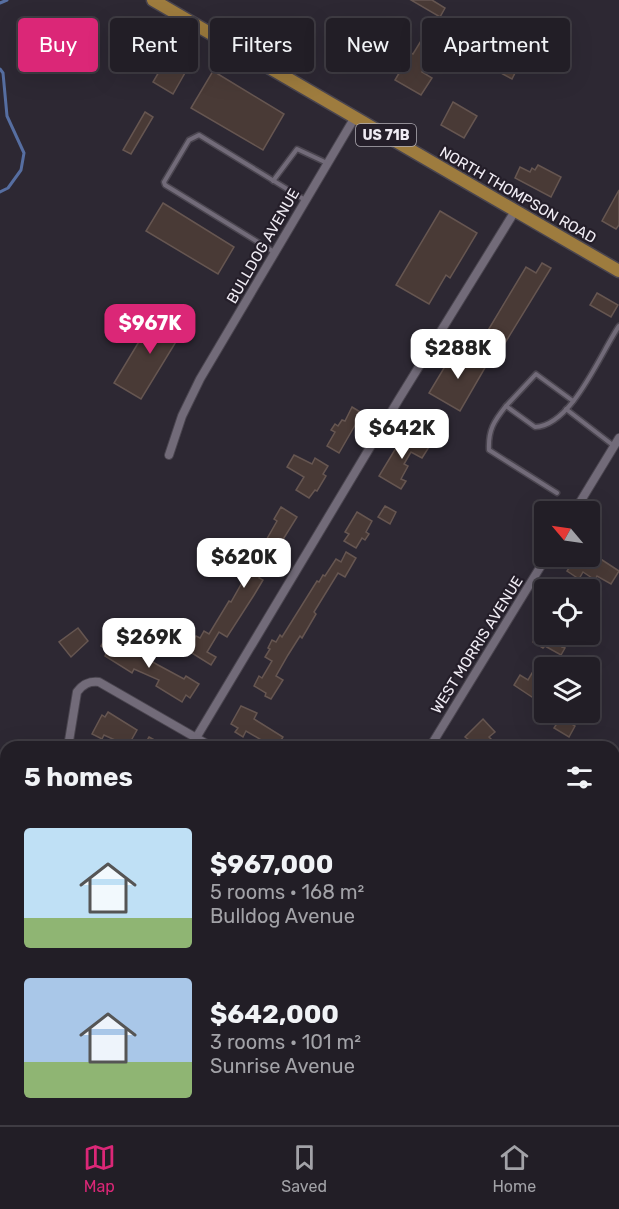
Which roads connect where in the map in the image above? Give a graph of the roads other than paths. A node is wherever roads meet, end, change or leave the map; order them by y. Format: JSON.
{"nodes":[{"id":1,"x":153,"y":0,"type":"edge"},
{"id":2,"x":355,"y":117,"type":"junction"},
{"id":3,"x":327,"y":163,"type":"junction"},
{"id":4,"x":273,"y":181,"type":"junction"},
{"id":5,"x":306,"y":200,"type":"junction"},
{"id":6,"x":515,"y":211,"type":"junction"},
{"id":7,"x":275,"y":252,"type":"junction"},
{"id":8,"x":619,"y":271,"type":"edge"},
{"id":9,"x":619,"y":326,"type":"edge"},
{"id":10,"x":573,"y":401,"type":"junction"},
{"id":11,"x":506,"y":406,"type":"junction"},
{"id":12,"x":566,"y":409,"type":"junction"},
{"id":13,"x":619,"y":438,"type":"edge"},
{"id":14,"x":614,"y":447,"type":"junction"},
{"id":15,"x":169,"y":455,"type":"dead end"},
{"id":16,"x":557,"y":493,"type":"dead end"},
{"id":17,"x":581,"y":501,"type":"edge"},
{"id":18,"x":539,"y":567,"type":"edge"},
{"id":19,"x":196,"y":738,"type":"junction"},
{"id":20,"x":69,"y":741,"type":"edge"},
{"id":21,"x":201,"y":741,"type":"edge"},
{"id":22,"x":434,"y":741,"type":"edge"}],
"edges":[{"from":1,"to":2,"type":"main road","name":"NORTH THOMPSON ROAD","number":"US 71B"},
{"from":2,"to":3,"type":"street","name":"BULLDOG AVENUE"},
{"from":2,"to":6,"type":"main road","name":"NORTH THOMPSON ROAD","number":"US 71B"},
{"from":3,"to":4,"type":"lane"},
{"from":3,"to":5,"type":"street","name":"BULLDOG AVENUE"},
{"from":4,"to":5,"type":"lane"},
{"from":4,"to":7,"type":"lane"},
{"from":5,"to":7,"type":"street","name":"BULLDOG AVENUE"},
{"from":6,"to":8,"type":"main road","name":"NORTH THOMPSON ROAD","number":"US 71B"},
{"from":6,"to":19,"type":"street"},
{"from":7,"to":15,"type":"street","name":"BULLDOG AVENUE"},
{"from":9,"to":10,"type":"lane"},
{"from":10,"to":11,"type":"lane"},
{"from":10,"to":12,"type":"lane"},
{"from":11,"to":12,"type":"lane"},
{"from":11,"to":16,"type":"lane"},
{"from":12,"to":14,"type":"lane"},
{"from":13,"to":14,"type":"street"},
{"from":14,"to":17,"type":"street"},
{"from":18,"to":22,"type":"street","name":"WEST MORRIS AVENUE"},
{"from":19,"to":20,"type":"street"},
{"from":19,"to":21,"type":"street"}]}
